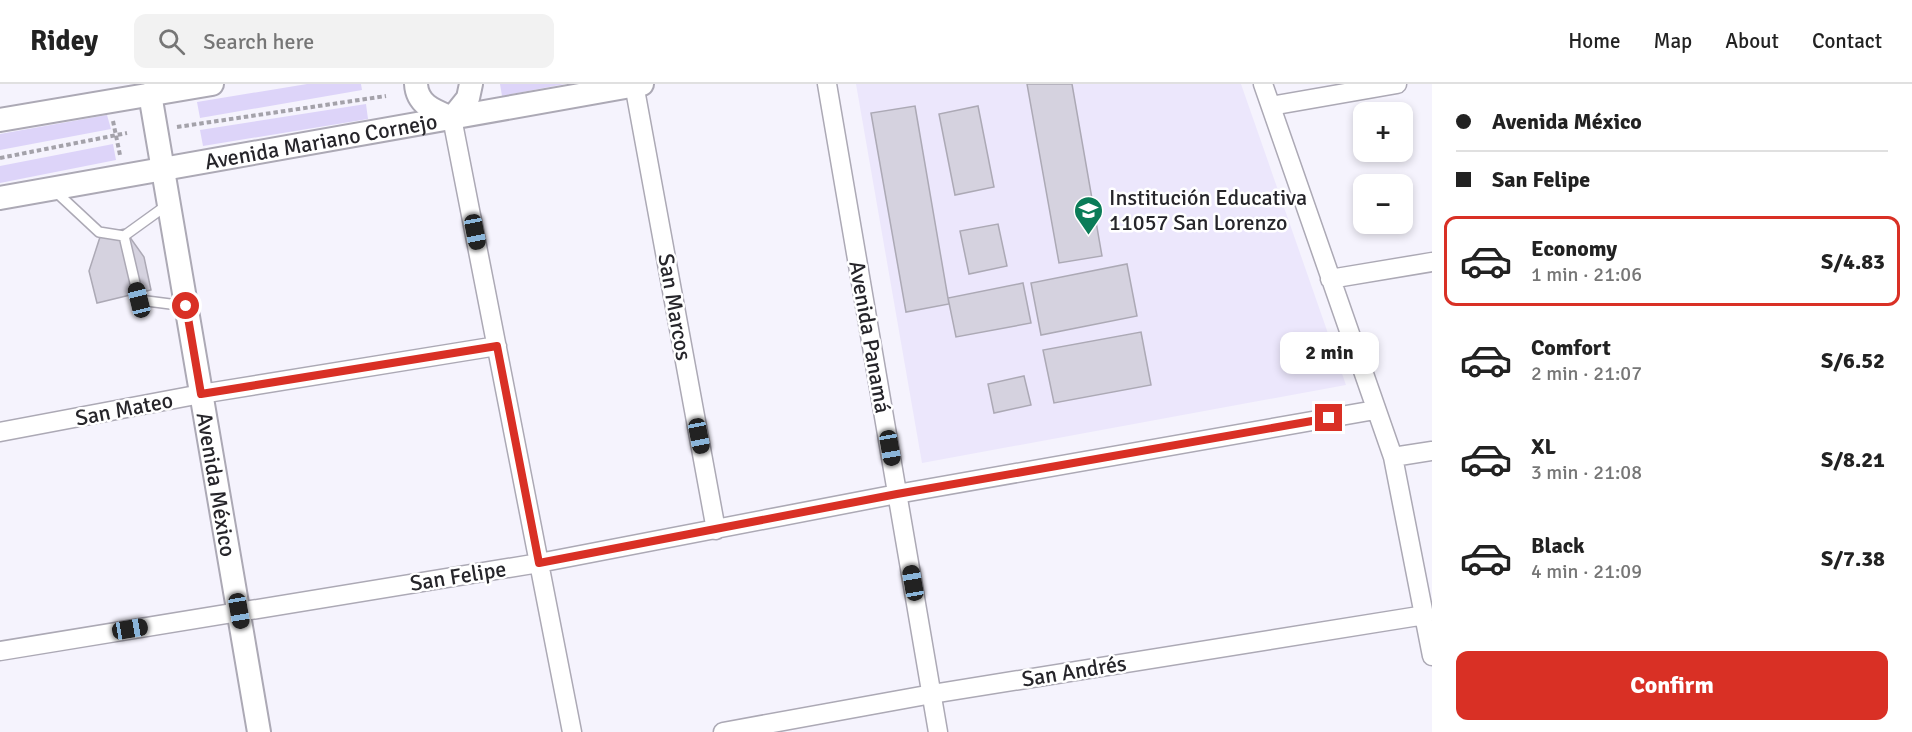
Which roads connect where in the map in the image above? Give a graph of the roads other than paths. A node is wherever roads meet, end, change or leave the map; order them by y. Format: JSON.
{"nodes":[{"id":1,"x":212,"y":84,"type":"edge"},
{"id":2,"x":416,"y":84,"type":"edge"},
{"id":3,"x":471,"y":84,"type":"edge"},
{"id":4,"x":637,"y":84,"type":"edge"},
{"id":5,"x":827,"y":84,"type":"edge"},
{"id":6,"x":1263,"y":84,"type":"edge"},
{"id":7,"x":1397,"y":84,"type":"edge"},
{"id":8,"x":149,"y":87,"type":"edge"},
{"id":9,"x":1271,"y":106,"type":"junction"},
{"id":10,"x":452,"y":118,"type":"junction"},
{"id":11,"x":0,"y":120,"type":"edge"},
{"id":12,"x":162,"y":169,"type":"junction"},
{"id":13,"x":54,"y":189,"type":"junction"},
{"id":14,"x":0,"y":198,"type":"edge"},
{"id":15,"x":167,"y":205,"type":"junction"},
{"id":16,"x":124,"y":236,"type":"junction"},
{"id":17,"x":1432,"y":262,"type":"edge"},
{"id":18,"x":1330,"y":279,"type":"junction"},
{"id":19,"x":186,"y":306,"type":"junction"},
{"id":20,"x":497,"y":346,"type":"junction"},
{"id":21,"x":201,"y":394,"type":"junction"},
{"id":22,"x":1375,"y":410,"type":"junction"},
{"id":23,"x":0,"y":432,"type":"edge"},
{"id":24,"x":1432,"y":451,"type":"edge"},
{"id":25,"x":1393,"y":457,"type":"junction"},
{"id":26,"x":897,"y":494,"type":"junction"},
{"id":27,"x":716,"y":530,"type":"junction"},
{"id":28,"x":539,"y":563,"type":"junction"},
{"id":29,"x":239,"y":611,"type":"junction"},
{"id":30,"x":1425,"y":615,"type":"junction"},
{"id":31,"x":0,"y":651,"type":"edge"},
{"id":32,"x":1432,"y":656,"type":"edge"},
{"id":33,"x":932,"y":694,"type":"junction"},
{"id":34,"x":259,"y":732,"type":"edge"},
{"id":35,"x":572,"y":732,"type":"edge"},
{"id":36,"x":723,"y":732,"type":"edge"},
{"id":37,"x":938,"y":732,"type":"edge"}],
"edges":[{"from":1,"to":8,"type":"street"},
{"from":2,"to":10,"type":"street"},
{"from":3,"to":10,"type":"street"},
{"from":4,"to":10,"type":"street","name":"Avenida Mariano Cornejo"},
{"from":4,"to":27,"type":"street","name":"San Marcos"},
{"from":5,"to":26,"type":"street","name":"Avenida Panamá"},
{"from":6,"to":9,"type":"street"},
{"from":7,"to":9,"type":"street"},
{"from":8,"to":11,"type":"street"},
{"from":8,"to":12,"type":"street","name":"Avenida México"},
{"from":9,"to":18,"type":"street"},
{"from":10,"to":12,"type":"street","name":"Avenida Mariano Cornejo"},
{"from":10,"to":20,"type":"street"},
{"from":12,"to":13,"type":"street","name":"Avenida Mariano Cornejo"},
{"from":12,"to":15,"type":"street","name":"Avenida México"},
{"from":13,"to":14,"type":"street","name":"Avenida Mariano Cornejo"},
{"from":13,"to":16,"type":"lane"},
{"from":15,"to":16,"type":"lane"},
{"from":15,"to":19,"type":"street","name":"Avenida México"},
{"from":16,"to":19,"type":"lane"},
{"from":17,"to":18,"type":"street"},
{"from":18,"to":22,"type":"street"},
{"from":19,"to":21,"type":"street","name":"Avenida México"},
{"from":20,"to":21,"type":"street","name":"San Mateo"},
{"from":20,"to":28,"type":"street"},
{"from":21,"to":23,"type":"street","name":"San Mateo"},
{"from":21,"to":29,"type":"street","name":"Avenida México"},
{"from":22,"to":25,"type":"street"},
{"from":22,"to":26,"type":"street","name":"San Felipe"},
{"from":24,"to":25,"type":"street"},
{"from":25,"to":30,"type":"street"},
{"from":26,"to":27,"type":"street","name":"San Felipe"},
{"from":26,"to":33,"type":"street","name":"Avenida Panamá"},
{"from":27,"to":28,"type":"street","name":"San Felipe"},
{"from":28,"to":29,"type":"street","name":"San Felipe"},
{"from":28,"to":35,"type":"street"},
{"from":29,"to":31,"type":"street","name":"San Felipe"},
{"from":29,"to":34,"type":"street","name":"Avenida México"},
{"from":30,"to":32,"type":"street"},
{"from":30,"to":33,"type":"street","name":"San Andrés"},
{"from":33,"to":36,"type":"street","name":"San Andrés"},
{"from":33,"to":37,"type":"street","name":"Avenida Panamá"}]}
